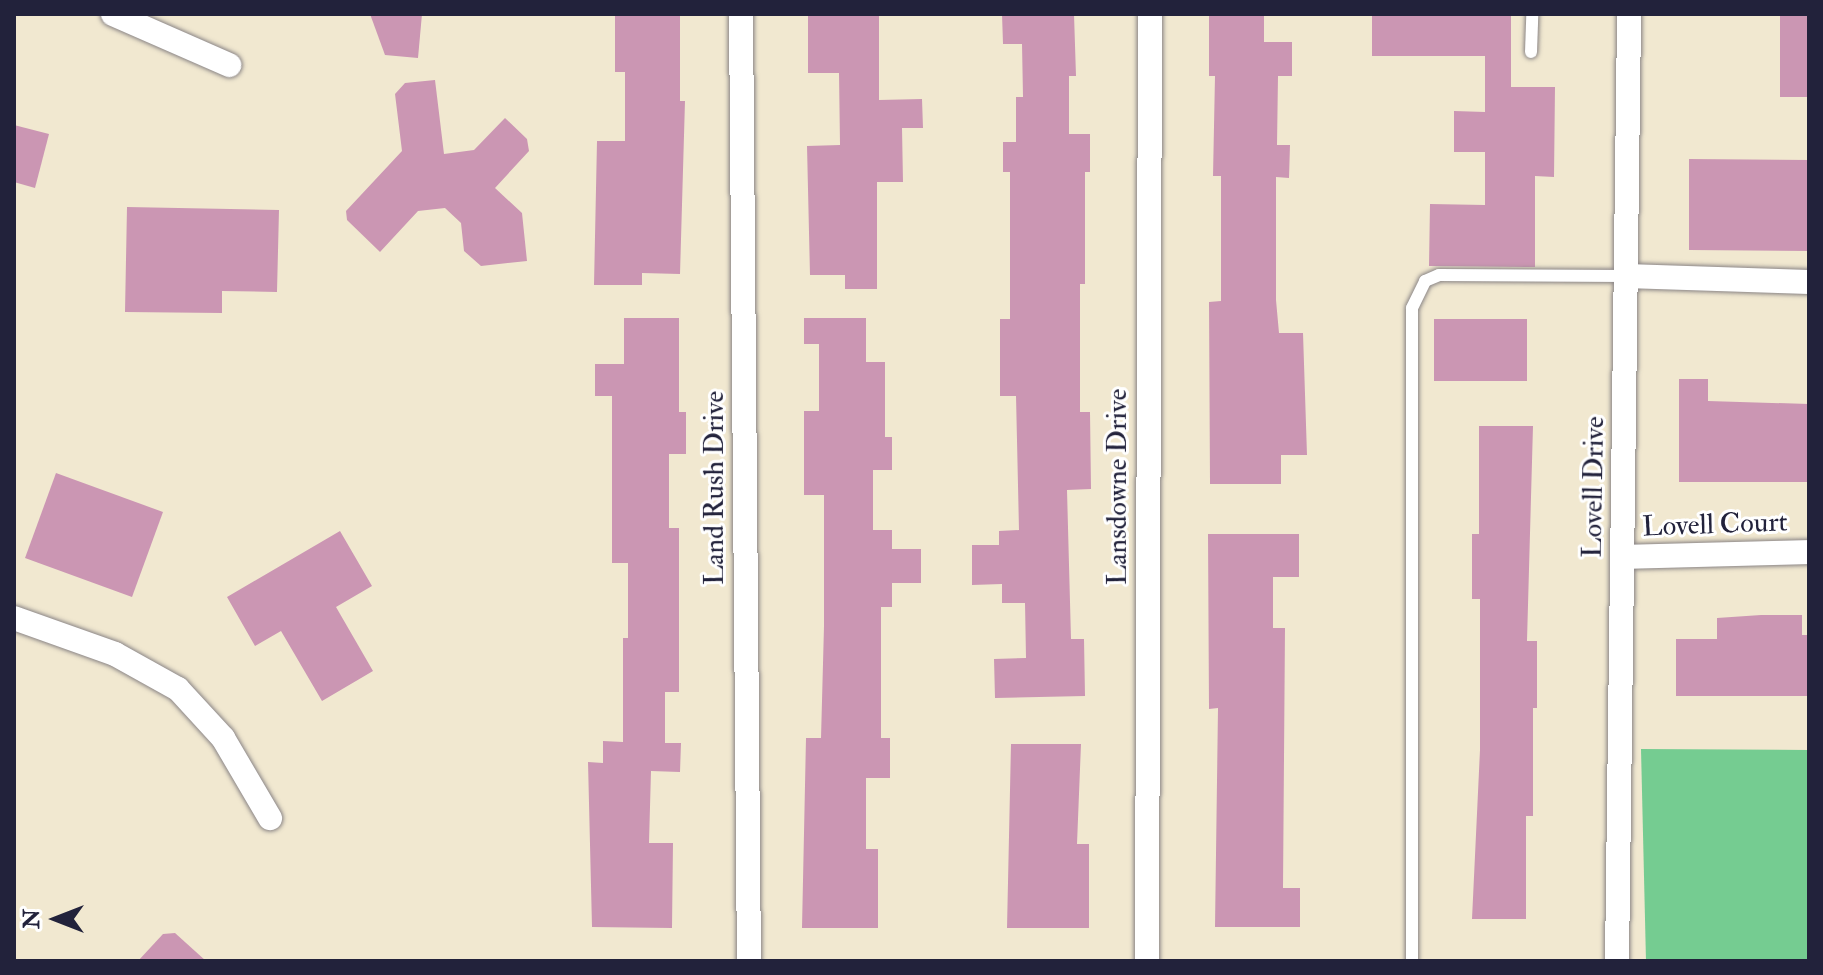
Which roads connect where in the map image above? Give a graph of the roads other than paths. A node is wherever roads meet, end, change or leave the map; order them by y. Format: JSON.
{"nodes":[{"id":1,"x":113,"y":14,"type":"edge"},
{"id":2,"x":741,"y":14,"type":"edge"},
{"id":3,"x":1150,"y":14,"type":"edge"},
{"id":4,"x":1532,"y":14,"type":"edge"},
{"id":5,"x":1629,"y":14,"type":"edge"},
{"id":6,"x":1531,"y":52,"type":"dead end"},
{"id":7,"x":229,"y":65,"type":"dead end"},
{"id":8,"x":1626,"y":276,"type":"junction"},
{"id":9,"x":1809,"y":282,"type":"edge"},
{"id":10,"x":1809,"y":552,"type":"edge"},
{"id":11,"x":1623,"y":557,"type":"junction"},
{"id":12,"x":14,"y":618,"type":"edge"},
{"id":13,"x":270,"y":818,"type":"dead end"},
{"id":14,"x":749,"y":961,"type":"edge"},
{"id":15,"x":1147,"y":961,"type":"edge"},
{"id":16,"x":1412,"y":961,"type":"edge"},
{"id":17,"x":1617,"y":961,"type":"edge"}],
"edges":[{"from":1,"to":7,"type":"street"},
{"from":2,"to":14,"type":"street","name":"Land Rush Drive"},
{"from":3,"to":15,"type":"street","name":"Lansdowne Drive"},
{"from":4,"to":6,"type":"lane"},
{"from":5,"to":8,"type":"street","name":"Lovell Drive"},
{"from":8,"to":9,"type":"street"},
{"from":8,"to":11,"type":"street","name":"Lovell Drive"},
{"from":8,"to":16,"type":"lane"},
{"from":10,"to":11,"type":"street","name":"Lovell Court"},
{"from":11,"to":17,"type":"street","name":"Lovell Drive"},
{"from":12,"to":13,"type":"street"}]}
